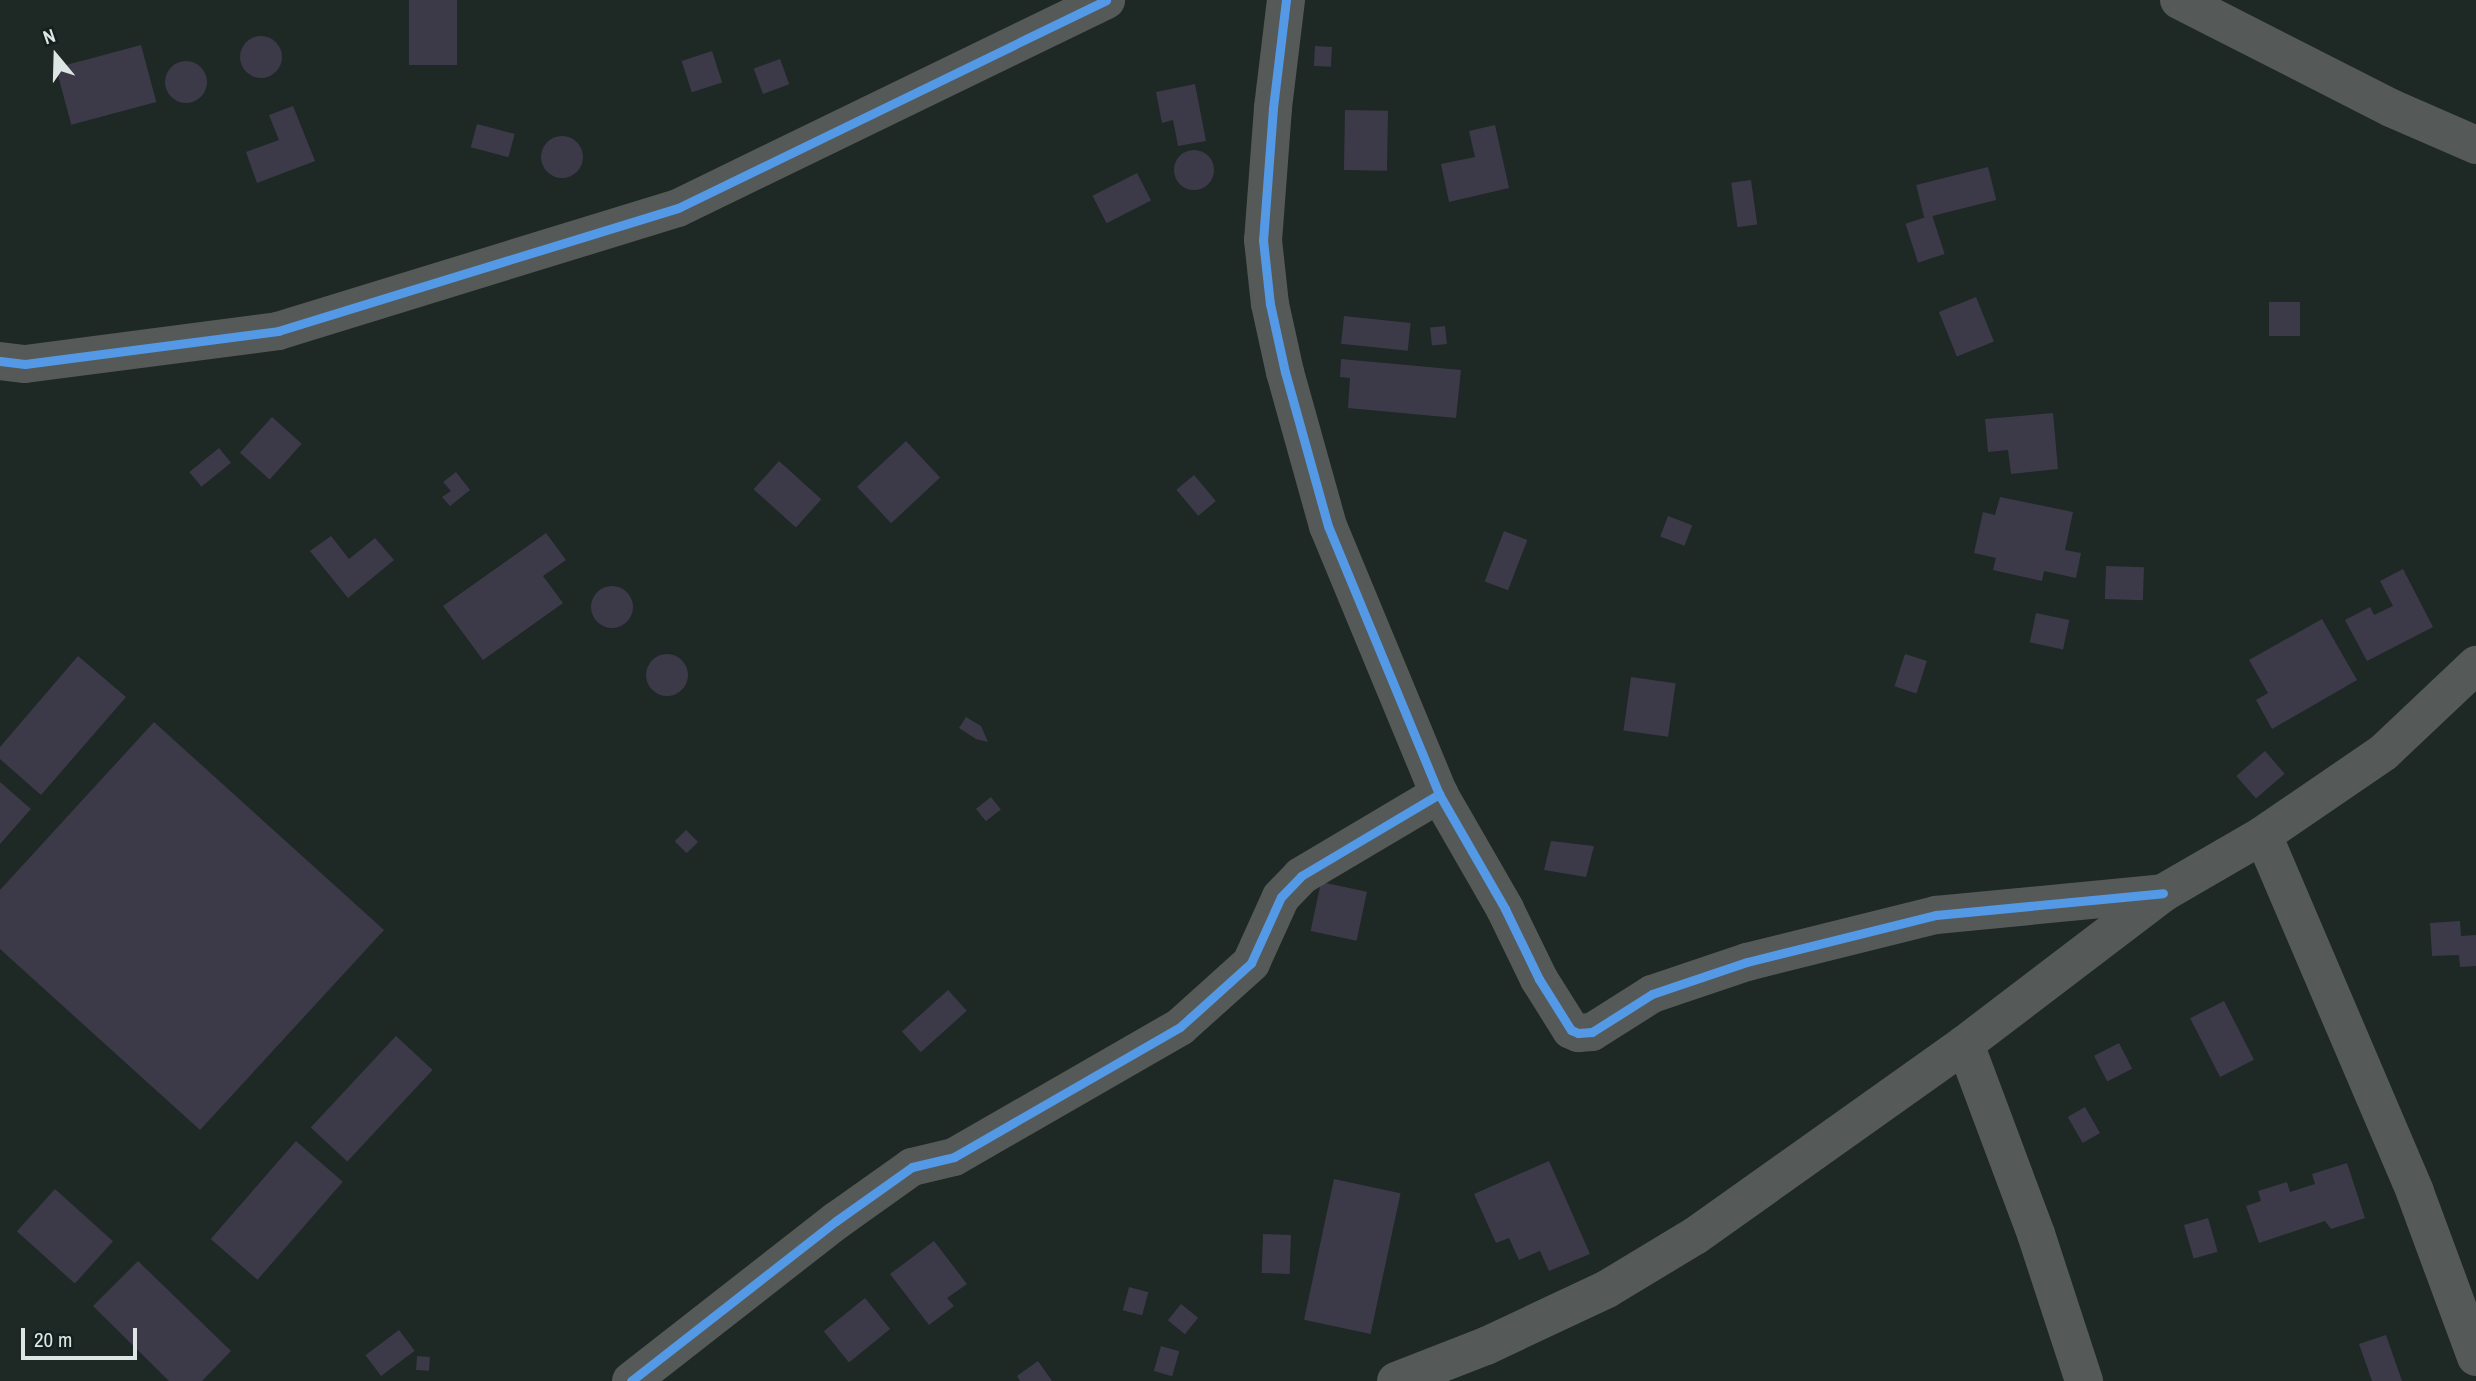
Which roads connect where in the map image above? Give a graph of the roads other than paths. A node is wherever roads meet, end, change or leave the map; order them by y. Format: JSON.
{"nodes":[{"id":1,"x":1106,"y":0,"type":"edge"},
{"id":2,"x":1286,"y":0,"type":"edge"},
{"id":3,"x":2179,"y":0,"type":"edge"},
{"id":4,"x":2476,"y":145,"type":"edge"},
{"id":5,"x":0,"y":361,"type":"edge"},
{"id":6,"x":2476,"y":665,"type":"edge"},
{"id":7,"x":1439,"y":794,"type":"junction"},
{"id":8,"x":2263,"y":835,"type":"junction"},
{"id":9,"x":2163,"y":893,"type":"junction"},
{"id":10,"x":1965,"y":1044,"type":"junction"},
{"id":11,"x":2476,"y":1357,"type":"edge"},
{"id":12,"x":631,"y":1381,"type":"edge"},
{"id":13,"x":1396,"y":1381,"type":"edge"},
{"id":14,"x":2084,"y":1381,"type":"edge"}],
"edges":[{"from":1,"to":5,"type":"street"},
{"from":2,"to":7,"type":"street"},
{"from":3,"to":4,"type":"street"},
{"from":6,"to":8,"type":"street"},
{"from":7,"to":9,"type":"street"},
{"from":7,"to":12,"type":"street"},
{"from":8,"to":9,"type":"street"},
{"from":8,"to":11,"type":"street"},
{"from":9,"to":10,"type":"street"},
{"from":10,"to":13,"type":"street"},
{"from":10,"to":14,"type":"street"}]}
